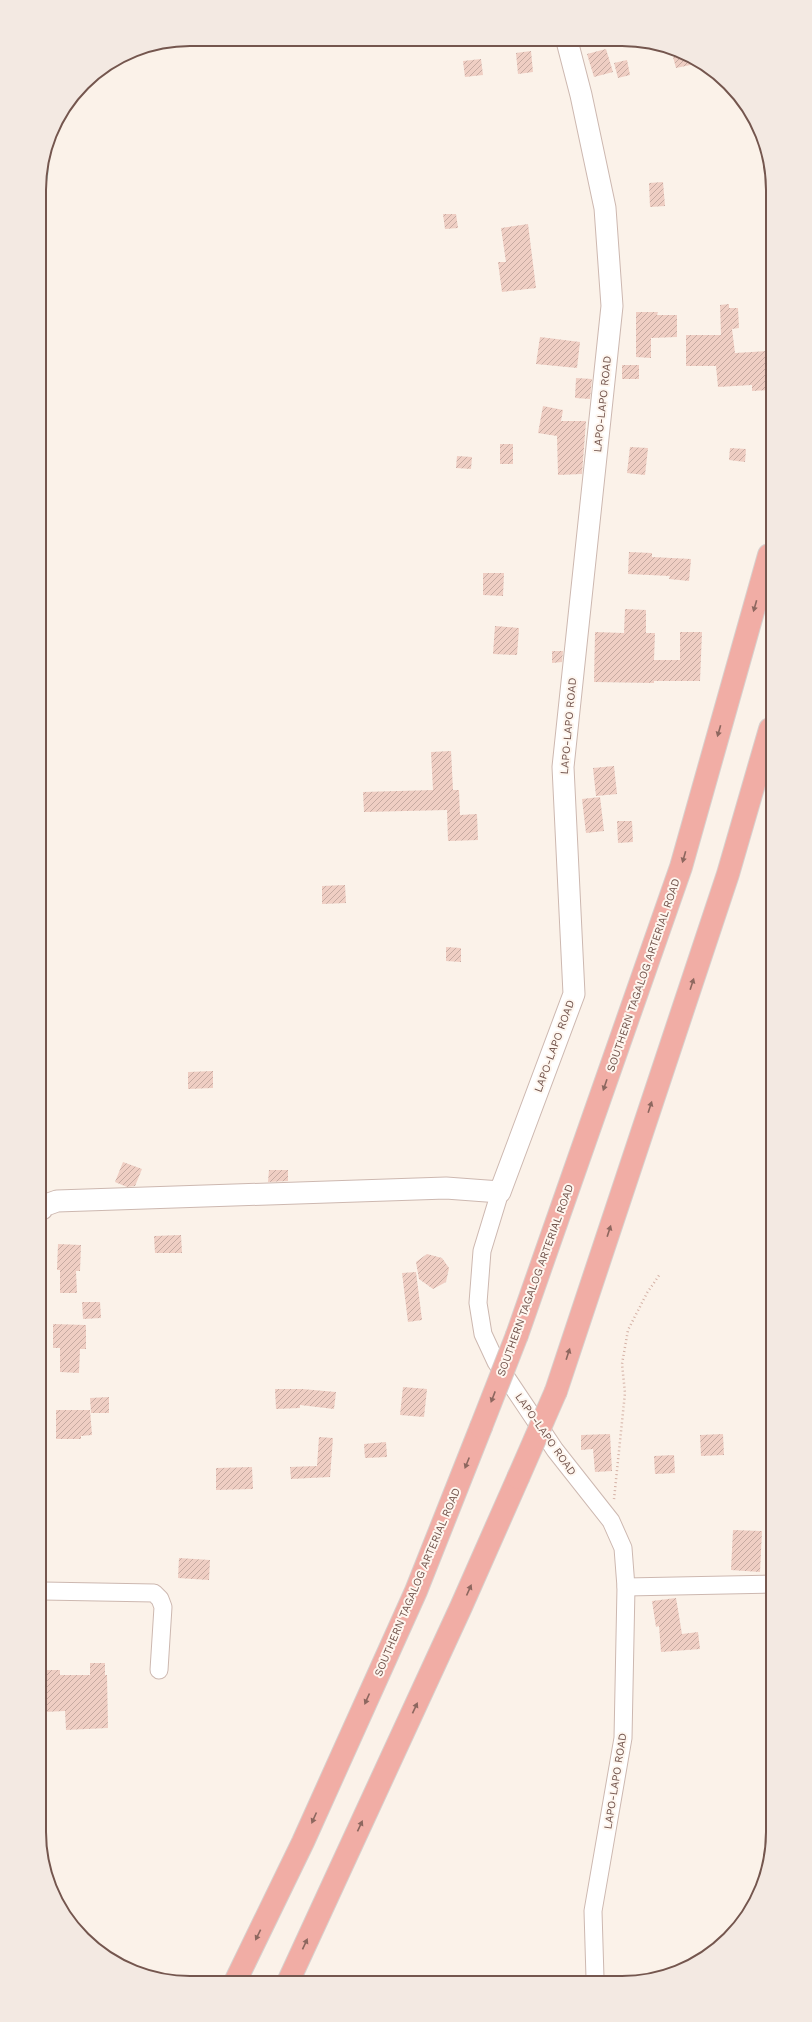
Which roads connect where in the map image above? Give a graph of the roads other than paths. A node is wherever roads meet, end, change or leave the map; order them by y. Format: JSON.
{"nodes":[{"id":1,"x":568,"y":46,"type":"edge"},
{"id":2,"x":766,"y":566,"type":"edge"},
{"id":3,"x":766,"y":743,"type":"edge"},
{"id":4,"x":500,"y":1192,"type":"junction"},
{"id":5,"x":46,"y":1205,"type":"edge"},
{"id":6,"x":766,"y":1584,"type":"edge"},
{"id":7,"x":626,"y":1587,"type":"junction"},
{"id":8,"x":46,"y":1591,"type":"edge"},
{"id":9,"x":159,"y":1670,"type":"dead end"},
{"id":10,"x":238,"y":1976,"type":"edge"},
{"id":11,"x":291,"y":1976,"type":"edge"},
{"id":12,"x":595,"y":1976,"type":"edge"}],
"edges":[{"from":1,"to":4,"type":"street","name":"LAPO-LAPO ROAD"},
{"from":2,"to":10,"type":"highway","name":"SOUTHERN TAGALOG ARTERIAL ROAD","one_way":true,"bridge":true},
{"from":11,"to":3,"type":"highway","one_way":true,"bridge":true},
{"from":4,"to":5,"type":"street"},
{"from":4,"to":7,"type":"street","name":"LAPO-LAPO ROAD"},
{"from":6,"to":7,"type":"street"},
{"from":7,"to":12,"type":"street","name":"LAPO-LAPO ROAD"},
{"from":8,"to":9,"type":"street"}]}
